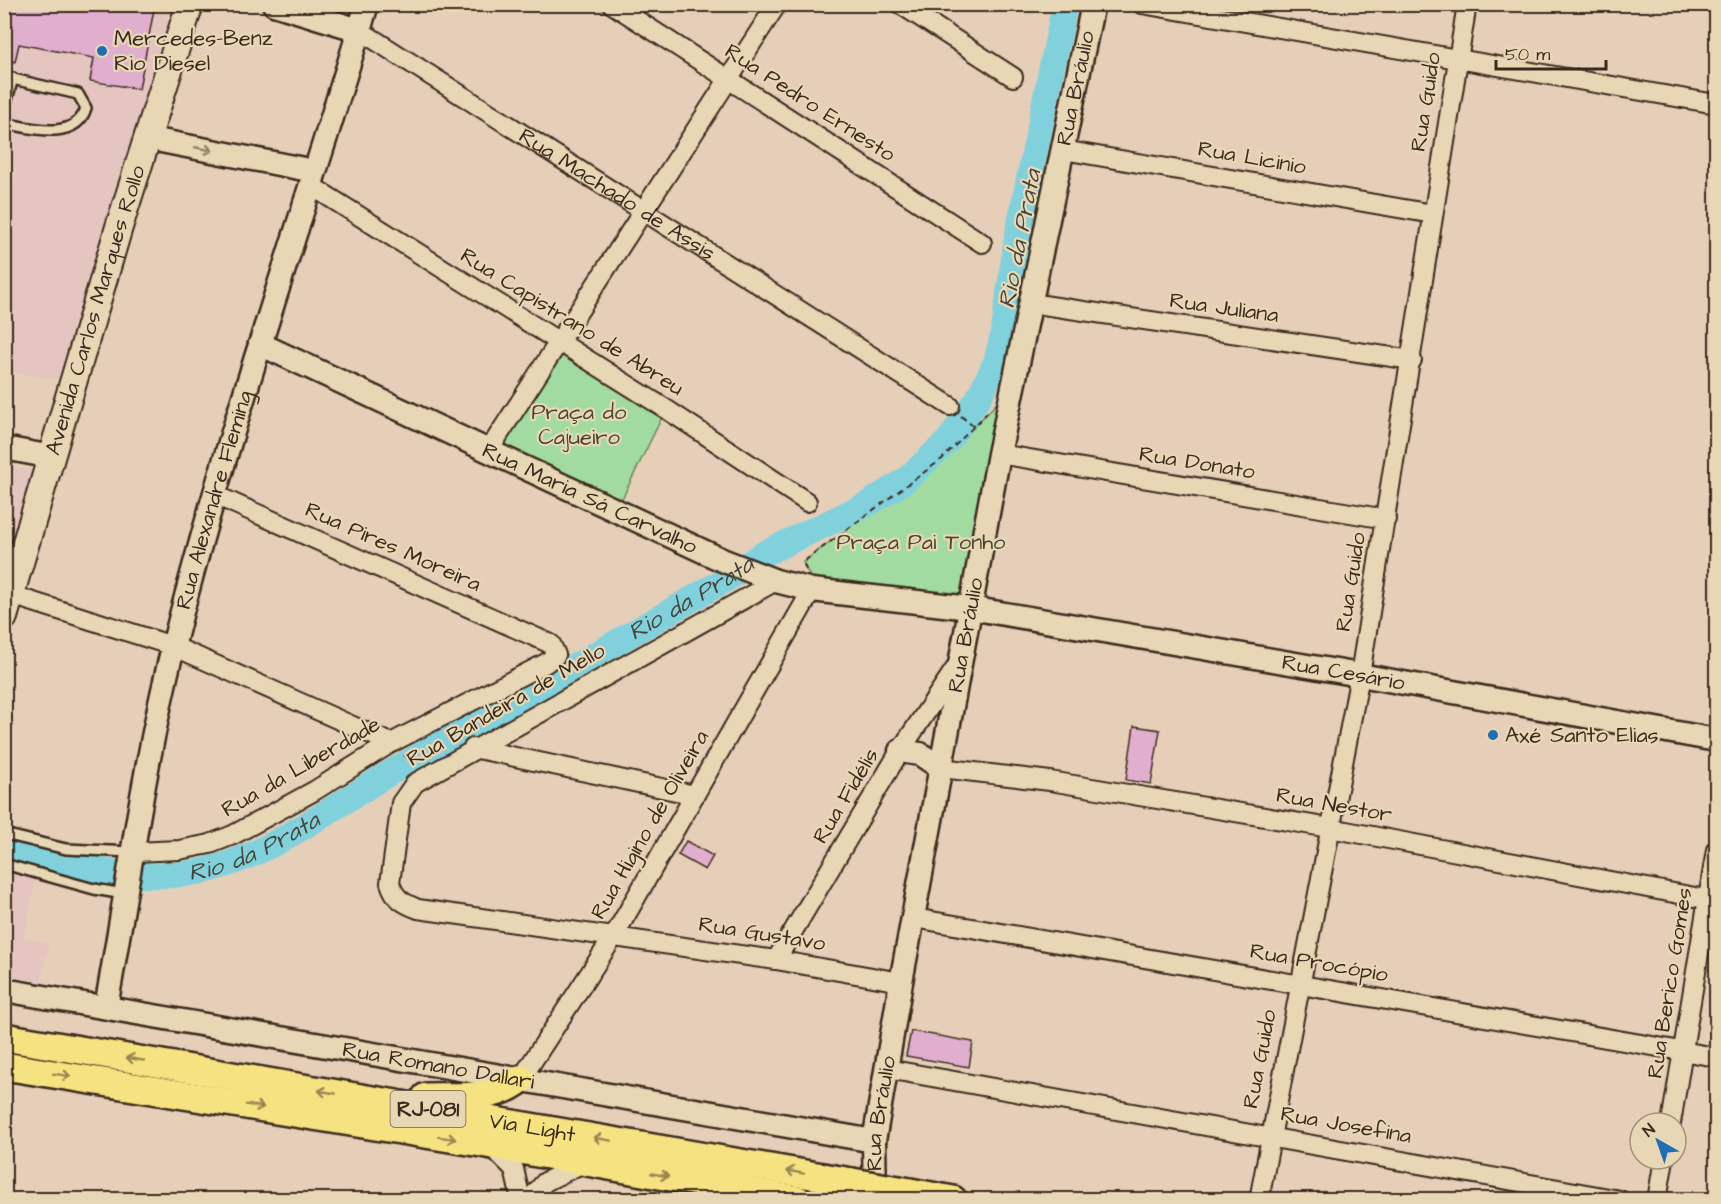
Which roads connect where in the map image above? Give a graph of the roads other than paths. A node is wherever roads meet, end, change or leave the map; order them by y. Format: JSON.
{"nodes":[{"id":1,"x":190,"y":4,"type":"edge"},
{"id":2,"x":274,"y":4,"type":"edge"},
{"id":3,"x":367,"y":4,"type":"edge"},
{"id":4,"x":612,"y":4,"type":"edge"},
{"id":5,"x":777,"y":4,"type":"edge"},
{"id":6,"x":900,"y":4,"type":"edge"},
{"id":7,"x":1094,"y":4,"type":"edge"},
{"id":8,"x":1142,"y":4,"type":"edge"},
{"id":9,"x":1467,"y":4,"type":"edge"},
{"id":10,"x":359,"y":30,"type":"junction"},
{"id":11,"x":1457,"y":61,"type":"junction"},
{"id":12,"x":1013,"y":77,"type":"dead end"},
{"id":13,"x":9,"y":78,"type":"edge"},
{"id":14,"x":728,"y":78,"type":"junction"},
{"id":15,"x":1716,"y":104,"type":"edge"},
{"id":16,"x":4,"y":110,"type":"edge"},
{"id":17,"x":4,"y":123,"type":"edge"},
{"id":18,"x":147,"y":138,"type":"junction"},
{"id":19,"x":1063,"y":150,"type":"junction"},
{"id":20,"x":312,"y":178,"type":"junction"},
{"id":21,"x":645,"y":211,"type":"junction"},
{"id":22,"x":1433,"y":214,"type":"junction"},
{"id":23,"x":982,"y":243,"type":"dead end"},
{"id":24,"x":1030,"y":303,"type":"junction"},
{"id":25,"x":558,"y":341,"type":"junction"},
{"id":26,"x":260,"y":344,"type":"junction"},
{"id":27,"x":1412,"y":360,"type":"junction"},
{"id":28,"x":950,"y":406,"type":"dead end"},
{"id":29,"x":4,"y":448,"type":"edge"},
{"id":30,"x":489,"y":450,"type":"junction"},
{"id":31,"x":999,"y":454,"type":"junction"},
{"id":32,"x":52,"y":457,"type":"junction"},
{"id":33,"x":215,"y":495,"type":"junction"},
{"id":34,"x":807,"y":502,"type":"dead end"},
{"id":35,"x":1386,"y":519,"type":"junction"},
{"id":36,"x":766,"y":578,"type":"junction"},
{"id":37,"x":812,"y":590,"type":"junction"},
{"id":38,"x":8,"y":606,"type":"edge"},
{"id":39,"x":970,"y":608,"type":"junction"},
{"id":40,"x":551,"y":644,"type":"joint"},
{"id":41,"x":173,"y":646,"type":"junction"},
{"id":42,"x":961,"y":658,"type":"junction"},
{"id":43,"x":1360,"y":675,"type":"junction"},
{"id":44,"x":1716,"y":740,"type":"edge"},
{"id":45,"x":394,"y":745,"type":"junction"},
{"id":46,"x":473,"y":748,"type":"junction"},
{"id":47,"x":900,"y":751,"type":"junction"},
{"id":48,"x":941,"y":768,"type":"junction"},
{"id":49,"x":695,"y":795,"type":"junction"},
{"id":50,"x":1329,"y":828,"type":"junction"},
{"id":51,"x":4,"y":834,"type":"edge"},
{"id":52,"x":1716,"y":850,"type":"edge"},
{"id":53,"x":133,"y":858,"type":"junction"},
{"id":54,"x":4,"y":864,"type":"edge"},
{"id":55,"x":390,"y":883,"type":"joint"},
{"id":56,"x":127,"y":891,"type":"junction"},
{"id":57,"x":1712,"y":901,"type":"edge"},
{"id":58,"x":914,"y":918,"type":"junction"},
{"id":59,"x":614,"y":936,"type":"junction"},
{"id":60,"x":776,"y":960,"type":"junction"},
{"id":61,"x":901,"y":982,"type":"junction"},
{"id":62,"x":1299,"y":983,"type":"junction"},
{"id":63,"x":4,"y":990,"type":"edge"},
{"id":64,"x":106,"y":1007,"type":"junction"},
{"id":65,"x":4,"y":1037,"type":"edge"},
{"id":66,"x":1684,"y":1052,"type":"junction"},
{"id":67,"x":1716,"y":1057,"type":"edge"},
{"id":68,"x":4,"y":1066,"type":"edge"},
{"id":69,"x":887,"y":1069,"type":"junction"},
{"id":70,"x":520,"y":1079,"type":"junction"},
{"id":71,"x":364,"y":1098,"type":"junction"},
{"id":72,"x":1673,"y":1111,"type":"edge"},
{"id":73,"x":1271,"y":1135,"type":"junction"},
{"id":74,"x":874,"y":1141,"type":"junction"},
{"id":75,"x":491,"y":1146,"type":"junction"},
{"id":76,"x":583,"y":1163,"type":"junction"},
{"id":77,"x":1662,"y":1171,"type":"edge"},
{"id":78,"x":887,"y":1195,"type":"edge"},
{"id":79,"x":521,"y":1200,"type":"edge"},
{"id":80,"x":529,"y":1200,"type":"edge"},
{"id":81,"x":798,"y":1200,"type":"edge"},
{"id":82,"x":953,"y":1200,"type":"edge"},
{"id":83,"x":1259,"y":1200,"type":"edge"},
{"id":84,"x":1620,"y":1200,"type":"edge"},
{"id":85,"x":1657,"y":1200,"type":"edge"}],
"edges":[{"from":1,"to":18,"type":"main road","name":"Avenida Carlos Marques Rollo"},
{"from":2,"to":10,"type":"street","name":"Rua Machado de Assis"},
{"from":3,"to":10,"type":"street","name":"Rua Alexandre Fleming"},
{"from":4,"to":14,"type":"street","name":"Rua Pedro Ernesto"},
{"from":5,"to":14,"type":"street"},
{"from":6,"to":12,"type":"street"},
{"from":7,"to":19,"type":"street","name":"Rua Bráulio"},
{"from":8,"to":11,"type":"street"},
{"from":9,"to":11,"type":"street","name":"Rua Guido"},
{"from":10,"to":20,"type":"street","name":"Rua Alexandre Fleming"},
{"from":10,"to":21,"type":"street","name":"Rua Machado de Assis"},
{"from":11,"to":15,"type":"street"},
{"from":11,"to":22,"type":"street","name":"Rua Guido"},
{"from":13,"to":16,"type":"lane"},
{"from":13,"to":17,"type":"lane"},
{"from":14,"to":21,"type":"street"},
{"from":14,"to":23,"type":"street","name":"Rua Pedro Ernesto"},
{"from":18,"to":20,"type":"street","one_way":true},
{"from":18,"to":32,"type":"main road","name":"Avenida Carlos Marques Rollo"},
{"from":19,"to":22,"type":"street","name":"Rua Licinio"},
{"from":19,"to":24,"type":"street","name":"Rua Bráulio"},
{"from":20,"to":25,"type":"street","name":"Rua Capistrano de Abreu"},
{"from":20,"to":26,"type":"street","name":"Rua Alexandre Fleming"},
{"from":21,"to":25,"type":"street"},
{"from":21,"to":28,"type":"street","name":"Rua Machado de Assis"},
{"from":22,"to":27,"type":"street","name":"Rua Guido"},
{"from":24,"to":27,"type":"street","name":"Rua Juliana"},
{"from":24,"to":31,"type":"street","name":"Rua Bráulio"},
{"from":25,"to":30,"type":"street"},
{"from":25,"to":34,"type":"street","name":"Rua Capistrano de Abreu"},
{"from":26,"to":30,"type":"street","name":"Rua Maria Sá Carvalho"},
{"from":26,"to":33,"type":"street","name":"Rua Alexandre Fleming"},
{"from":27,"to":35,"type":"street","name":"Rua Guido"},
{"from":29,"to":32,"type":"street"},
{"from":30,"to":36,"type":"street","name":"Rua Maria Sá Carvalho"},
{"from":31,"to":35,"type":"street","name":"Rua Donato"},
{"from":31,"to":39,"type":"street","name":"Rua Bráulio"},
{"from":32,"to":38,"type":"main road","name":"Avenida Carlos Marques Rollo"},
{"from":33,"to":40,"type":"street","name":"Rua Pires Moreira"},
{"from":33,"to":41,"type":"street","name":"Rua Alexandre Fleming"},
{"from":35,"to":43,"type":"street","name":"Rua Guido"},
{"from":36,"to":37,"type":"street","name":"Rua Maria Sá Carvalho"},
{"from":36,"to":46,"type":"street","name":"Rua Bandeira de Mello"},
{"from":37,"to":39,"type":"street","name":"Rua Maria Sá Carvalho"},
{"from":37,"to":49,"type":"street","name":"Rua Higino de Oliveira"},
{"from":38,"to":41,"type":"street"},
{"from":39,"to":42,"type":"street","name":"Rua Bráulio"},
{"from":39,"to":43,"type":"street","name":"Rua Cesário"},
{"from":40,"to":45,"type":"street","name":"Rua da Liberdade"},
{"from":41,"to":45,"type":"street"},
{"from":41,"to":53,"type":"street","name":"Rua Alexandre Fleming"},
{"from":42,"to":47,"type":"street","name":"Rua Fidélis"},
{"from":42,"to":48,"type":"street","name":"Rua Bráulio"},
{"from":43,"to":44,"type":"street","name":"Rua Cesário"},
{"from":43,"to":50,"type":"street","name":"Rua Guido"},
{"from":45,"to":53,"type":"street","name":"Rua da Liberdade"},
{"from":46,"to":49,"type":"street"},
{"from":46,"to":55,"type":"street","name":"Rua Bandeira de Mello"},
{"from":47,"to":48,"type":"street"},
{"from":47,"to":60,"type":"street","name":"Rua Fidélis"},
{"from":48,"to":50,"type":"street","name":"Rua Nestor"},
{"from":48,"to":58,"type":"street","name":"Rua Bráulio"},
{"from":49,"to":59,"type":"street","name":"Rua Higino de Oliveira"},
{"from":50,"to":57,"type":"street","name":"Rua Nestor"},
{"from":50,"to":62,"type":"street","name":"Rua Guido"},
{"from":51,"to":53,"type":"lane","name":"Rua da Liberdade"},
{"from":52,"to":57,"type":"street","name":"Rua Berico Gomes"},
{"from":53,"to":56,"type":"street","name":"Rua Alexandre Fleming"},
{"from":54,"to":56,"type":"lane"},
{"from":55,"to":59,"type":"street","name":"Rua Gustavo"},
{"from":56,"to":64,"type":"street","name":"Rua Alexandre Fleming"},
{"from":57,"to":66,"type":"street","name":"Rua Berico Gomes"},
{"from":58,"to":61,"type":"street","name":"Rua Bráulio"},
{"from":58,"to":62,"type":"street","name":"Rua Procópio"},
{"from":59,"to":60,"type":"street","name":"Rua Gustavo"},
{"from":59,"to":70,"type":"street","name":"Rua Higino de Oliveira"},
{"from":60,"to":61,"type":"street","name":"Rua Gustavo"},
{"from":61,"to":69,"type":"street","name":"Rua Bráulio"},
{"from":62,"to":66,"type":"street","name":"Rua Procópio"},
{"from":62,"to":73,"type":"street","name":"Rua Guido"},
{"from":63,"to":64,"type":"street","name":"Rua Romano Dallari"},
{"from":64,"to":70,"type":"street","name":"Rua Romano Dallari"},
{"from":71,"to":65,"type":"main road","name":"Via Light","number":"RJ-081","one_way":true},
{"from":66,"to":67,"type":"street","name":"Rua Procópio"},
{"from":66,"to":72,"type":"street","name":"Rua Berico Gomes"},
{"from":68,"to":75,"type":"main road","name":"Via Light","number":"RJ-081","one_way":true},
{"from":69,"to":73,"type":"street","name":"Rua Josefina"},
{"from":69,"to":74,"type":"street","name":"Rua Bráulio"},
{"from":70,"to":71,"type":"main road"},
{"from":70,"to":74,"type":"street","name":"Rua Romano Dallari"},
{"from":78,"to":71,"type":"main road","name":"Via Light","number":"RJ-081","one_way":true,"bridge":true},
{"from":73,"to":83,"type":"street","name":"Rua Guido"},
{"from":73,"to":84,"type":"street","name":"Rua Josefina"},
{"from":74,"to":78,"type":"street","name":"Rua Bráulio"},
{"from":75,"to":76,"type":"main road","name":"Via Light","number":"RJ-081"},
{"from":75,"to":79,"type":"street"},
{"from":76,"to":80,"type":"street"},
{"from":76,"to":81,"type":"main road","name":"Via Light","number":"RJ-081","one_way":true},
{"from":77,"to":85,"type":"street"},
{"from":78,"to":82,"type":"main road","name":"Via Light","number":"RJ-081"}]}
